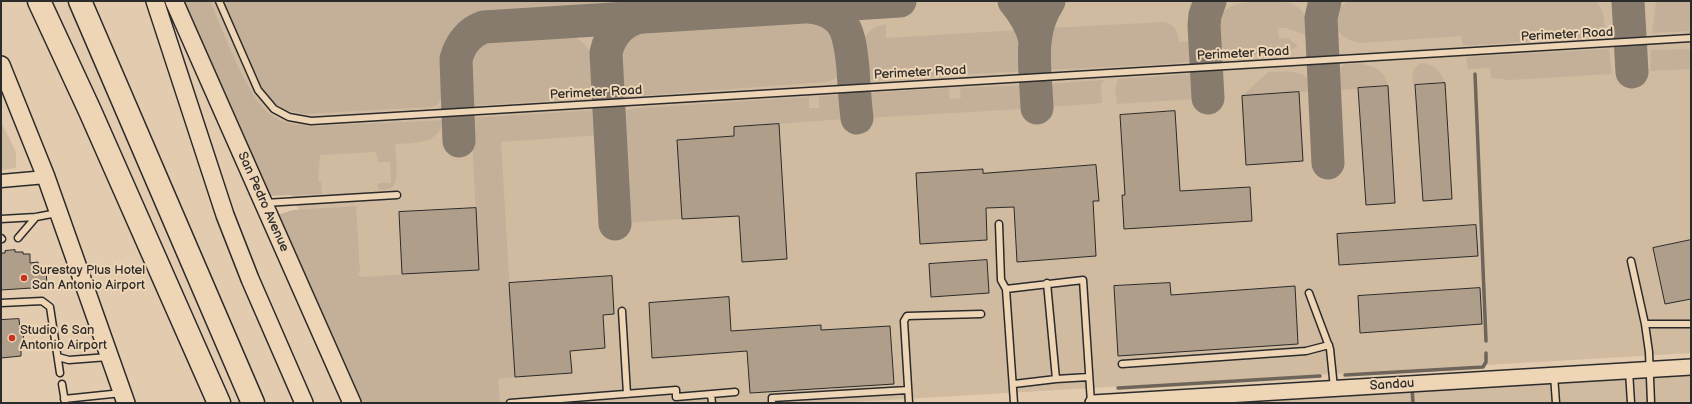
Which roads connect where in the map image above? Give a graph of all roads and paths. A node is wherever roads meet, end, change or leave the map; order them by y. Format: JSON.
{"nodes":[{"id":1,"x":39,"y":1,"type":"edge"},
{"id":2,"x":80,"y":1,"type":"edge"},
{"id":3,"x":154,"y":1,"type":"edge"},
{"id":4,"x":174,"y":1,"type":"edge"},
{"id":5,"x":219,"y":1,"type":"edge"},
{"id":6,"x":1691,"y":38,"type":"edge"},
{"id":7,"x":1,"y":65,"type":"edge"},
{"id":8,"x":46,"y":177,"type":"junction"},
{"id":9,"x":1,"y":181,"type":"edge"},
{"id":10,"x":397,"y":195,"type":"dead end"},
{"id":11,"x":264,"y":204,"type":"junction"},
{"id":12,"x":59,"y":212,"type":"junction"},
{"id":13,"x":36,"y":217,"type":"junction"},
{"id":14,"x":1,"y":219,"type":"edge"},
{"id":15,"x":998,"y":224,"type":"dead end"},
{"id":16,"x":18,"y":238,"type":"dead end"},
{"id":17,"x":1632,"y":261,"type":"dead end"},
{"id":18,"x":1047,"y":283,"type":"junction"},
{"id":19,"x":1006,"y":288,"type":"junction"},
{"id":20,"x":1309,"y":293,"type":"dead end"},
{"id":21,"x":1,"y":303,"type":"edge"},
{"id":22,"x":622,"y":311,"type":"dead end"},
{"id":23,"x":981,"y":314,"type":"dead end"},
{"id":24,"x":1645,"y":324,"type":"junction"},
{"id":25,"x":1691,"y":324,"type":"edge"},
{"id":26,"x":1329,"y":345,"type":"junction"},
{"id":27,"x":58,"y":357,"type":"junction"},
{"id":28,"x":108,"y":357,"type":"junction"},
{"id":29,"x":1122,"y":364,"type":"dead end"},
{"id":30,"x":1691,"y":367,"type":"edge"},
{"id":31,"x":1650,"y":370,"type":"junction"},
{"id":32,"x":1630,"y":371,"type":"junction"},
{"id":33,"x":60,"y":373,"type":"dead end"},
{"id":34,"x":1554,"y":375,"type":"junction"},
{"id":35,"x":1089,"y":377,"type":"junction"},
{"id":36,"x":1056,"y":379,"type":"junction"},
{"id":37,"x":62,"y":384,"type":"dead end"},
{"id":38,"x":1014,"y":384,"type":"junction"},
{"id":39,"x":1334,"y":388,"type":"junction"},
{"id":40,"x":908,"y":390,"type":"junction"},
{"id":41,"x":736,"y":392,"type":"dead end"},
{"id":42,"x":627,"y":394,"type":"junction"},
{"id":43,"x":711,"y":394,"type":"junction"},
{"id":44,"x":124,"y":398,"type":"edge"},
{"id":45,"x":1226,"y":399,"type":"edge"},
{"id":46,"x":64,"y":401,"type":"edge"},
{"id":47,"x":1142,"y":402,"type":"edge"},
{"id":48,"x":219,"y":403,"type":"edge"},
{"id":49,"x":252,"y":403,"type":"edge"},
{"id":50,"x":304,"y":403,"type":"edge"},
{"id":51,"x":352,"y":403,"type":"edge"},
{"id":52,"x":510,"y":403,"type":"edge"},
{"id":53,"x":712,"y":403,"type":"edge"},
{"id":54,"x":772,"y":403,"type":"edge"},
{"id":55,"x":909,"y":403,"type":"edge"},
{"id":56,"x":1014,"y":403,"type":"edge"},
{"id":57,"x":1092,"y":403,"type":"edge"},
{"id":58,"x":1556,"y":403,"type":"edge"},
{"id":59,"x":1631,"y":403,"type":"edge"},
{"id":60,"x":1651,"y":403,"type":"edge"}],
"edges":[{"from":1,"to":48,"type":"highway"},
{"from":2,"to":49,"type":"highway"},
{"from":3,"to":50,"type":"main road"},
{"from":4,"to":11,"type":"main road","name":"San Pedro Avenue"},
{"from":5,"to":6,"type":"lane","name":"Perimeter Road"},
{"from":7,"to":8,"type":"main road"},
{"from":8,"to":9,"type":"street"},
{"from":8,"to":12,"type":"main road"},
{"from":10,"to":11,"type":"lane"},
{"from":11,"to":51,"type":"main road","name":"San Pedro Avenue"},
{"from":12,"to":13,"type":"lane"},
{"from":12,"to":28,"type":"main road"},
{"from":13,"to":14,"type":"lane"},
{"from":13,"to":16,"type":"lane"},
{"from":15,"to":19,"type":"lane"},
{"from":17,"to":24,"type":"lane"},
{"from":18,"to":19,"type":"lane"},
{"from":18,"to":35,"type":"lane"},
{"from":18,"to":36,"type":"lane"},
{"from":19,"to":38,"type":"lane"},
{"from":20,"to":26,"type":"lane"},
{"from":21,"to":27,"type":"lane"},
{"from":22,"to":42,"type":"lane"},
{"from":23,"to":40,"type":"lane"},
{"from":24,"to":25,"type":"lane"},
{"from":24,"to":31,"type":"lane"},
{"from":26,"to":29,"type":"lane"},
{"from":26,"to":39,"type":"lane"},
{"from":27,"to":28,"type":"lane"},
{"from":27,"to":33,"type":"lane"},
{"from":28,"to":44,"type":"main road"},
{"from":30,"to":31,"type":"street","name":"Sandau"},
{"from":31,"to":32,"type":"street","name":"Sandau"},
{"from":31,"to":60,"type":"lane"},
{"from":32,"to":34,"type":"street","name":"Sandau"},
{"from":32,"to":59,"type":"lane"},
{"from":34,"to":39,"type":"street","name":"Sandau"},
{"from":34,"to":58,"type":"lane"},
{"from":35,"to":36,"type":"lane"},
{"from":35,"to":57,"type":"lane"},
{"from":36,"to":38,"type":"lane"},
{"from":37,"to":46,"type":"lane"},
{"from":38,"to":56,"type":"lane"},
{"from":39,"to":45,"type":"street","name":"Sandau"},
{"from":40,"to":54,"type":"lane"},
{"from":40,"to":55,"type":"lane"},
{"from":41,"to":43,"type":"lane"},
{"from":42,"to":43,"type":"lane"},
{"from":42,"to":52,"type":"lane"},
{"from":43,"to":53,"type":"lane"},
{"from":44,"to":46,"type":"lane"},
{"from":45,"to":47,"type":"street","name":"Sandau"},
{"from":47,"to":57,"type":"street","name":"Sandau"}]}
